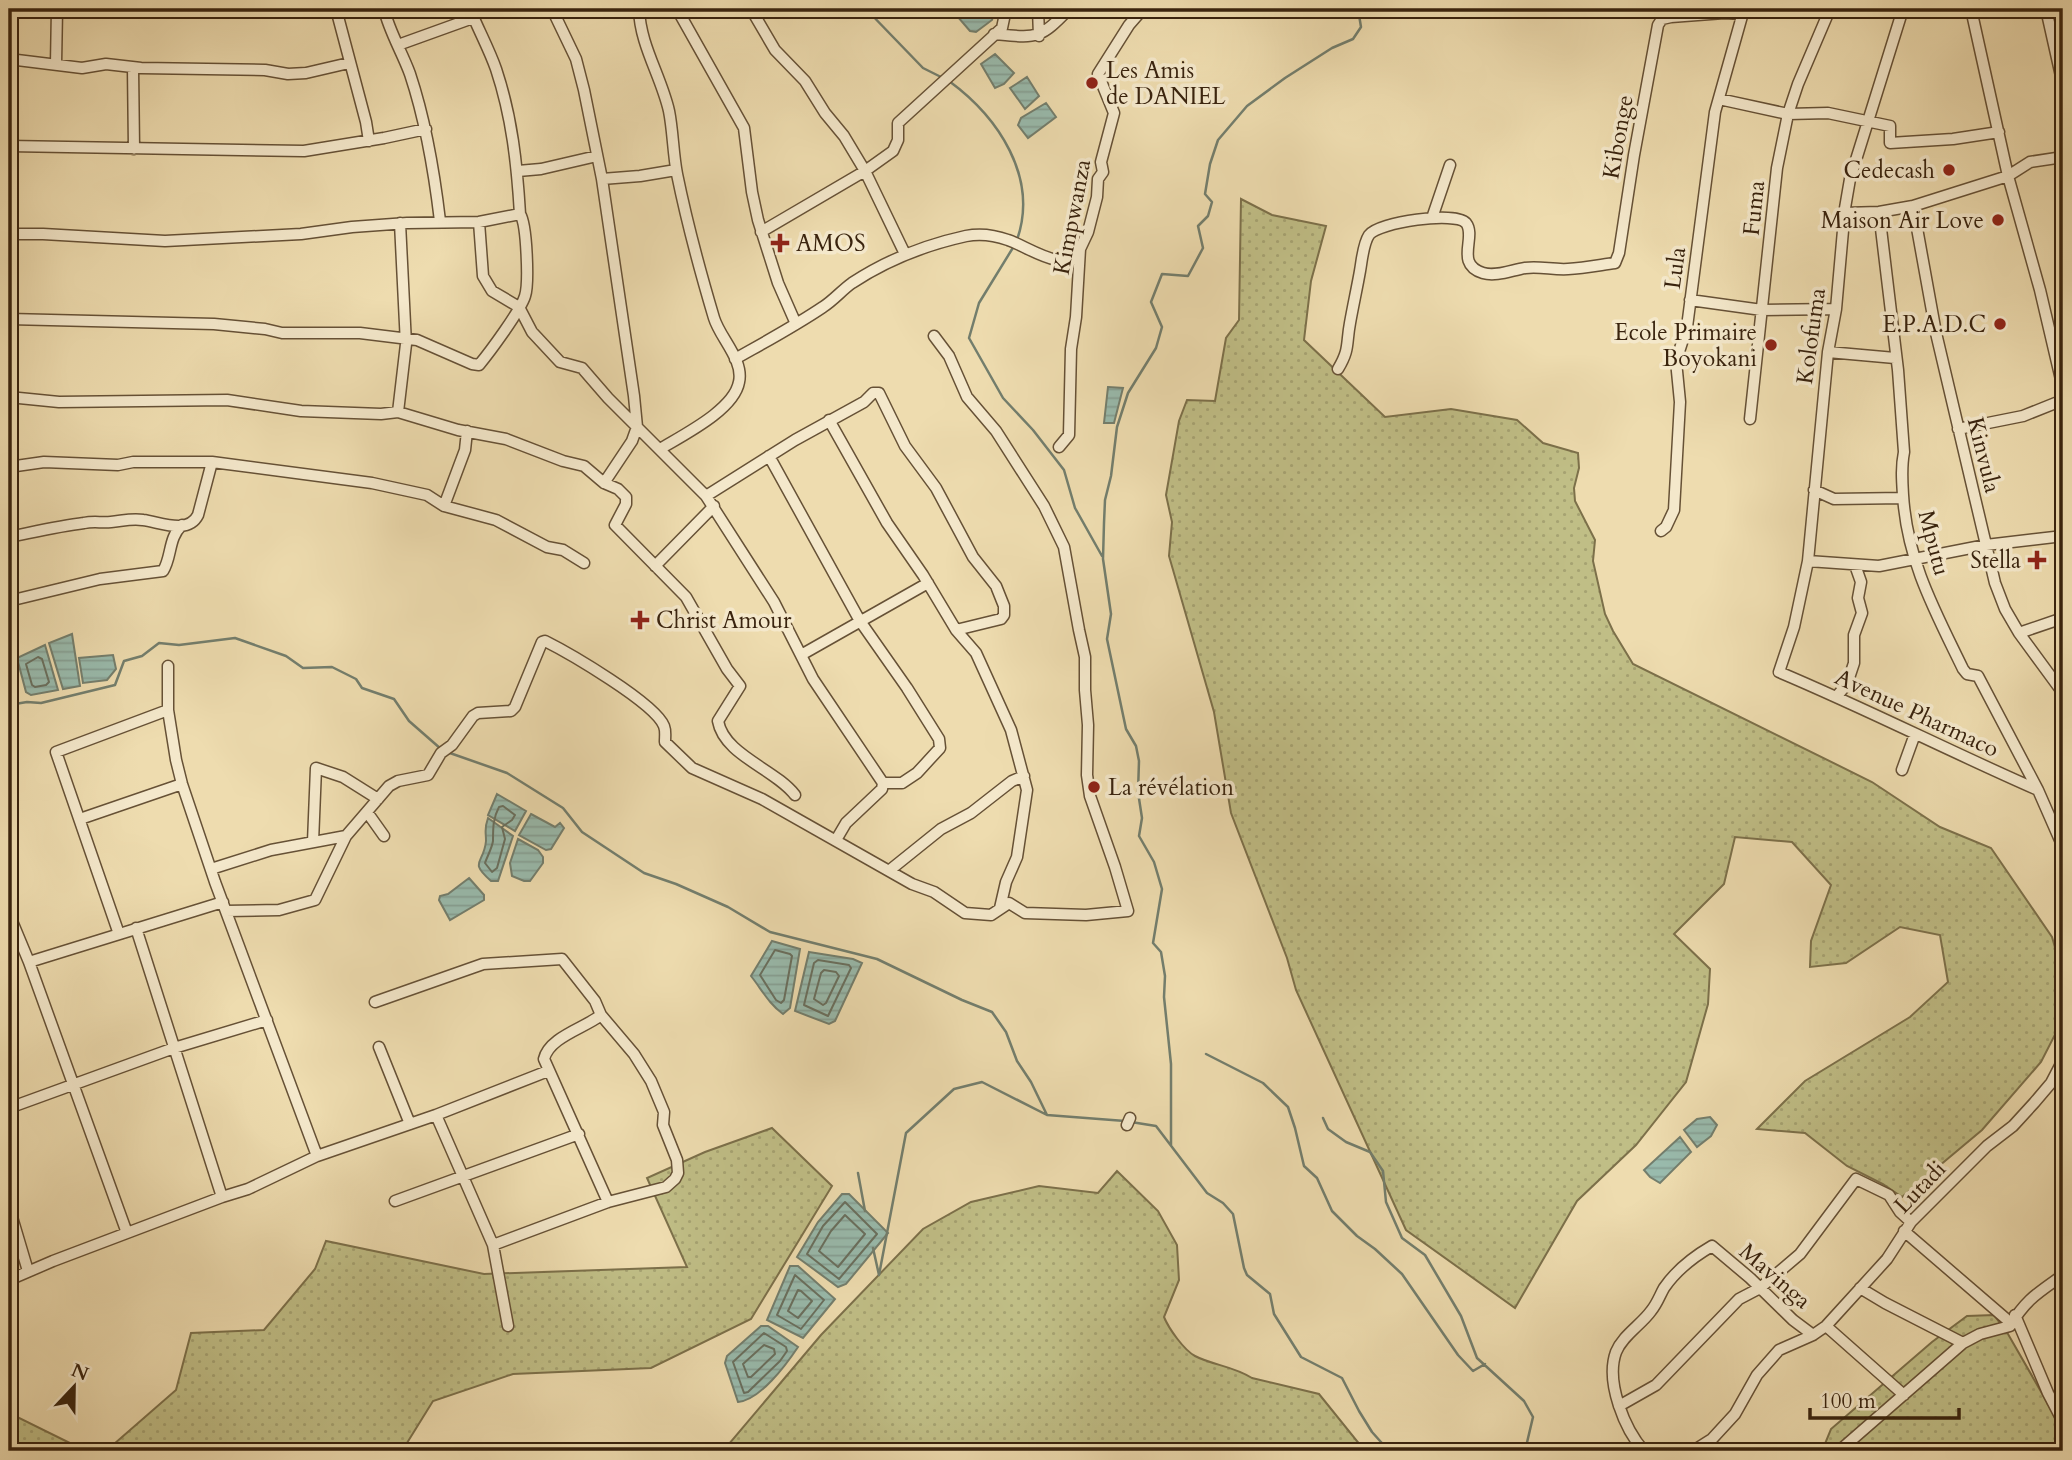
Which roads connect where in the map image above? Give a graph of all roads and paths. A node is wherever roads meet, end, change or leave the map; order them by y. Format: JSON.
{"nodes":[{"id":1,"x":57,"y":9,"type":"edge"},
{"id":2,"x":336,"y":9,"type":"edge"},
{"id":3,"x":384,"y":9,"type":"edge"},
{"id":4,"x":552,"y":9,"type":"edge"},
{"id":5,"x":639,"y":9,"type":"edge"},
{"id":6,"x":677,"y":9,"type":"edge"},
{"id":7,"x":751,"y":9,"type":"edge"},
{"id":8,"x":1006,"y":9,"type":"edge"},
{"id":9,"x":1038,"y":9,"type":"edge"},
{"id":10,"x":1069,"y":9,"type":"edge"},
{"id":11,"x":1143,"y":9,"type":"edge"},
{"id":12,"x":1830,"y":9,"type":"edge"},
{"id":13,"x":1903,"y":9,"type":"edge"},
{"id":14,"x":1971,"y":9,"type":"edge"},
{"id":15,"x":2046,"y":9,"type":"edge"},
{"id":16,"x":471,"y":11,"type":"edge"},
{"id":17,"x":1700,"y":12,"type":"edge"},
{"id":18,"x":1744,"y":12,"type":"edge"},
{"id":19,"x":995,"y":34,"type":"junction"},
{"id":20,"x":1039,"y":36,"type":"junction"},
{"id":21,"x":398,"y":45,"type":"junction"},
{"id":22,"x":9,"y":59,"type":"edge"},
{"id":23,"x":349,"y":63,"type":"junction"},
{"id":24,"x":56,"y":64,"type":"junction"},
{"id":25,"x":133,"y":68,"type":"junction"},
{"id":26,"x":2062,"y":78,"type":"edge"},
{"id":27,"x":1718,"y":99,"type":"junction"},
{"id":28,"x":1788,"y":114,"type":"junction"},
{"id":29,"x":1867,"y":120,"type":"junction"},
{"id":30,"x":426,"y":129,"type":"junction"},
{"id":31,"x":1999,"y":132,"type":"junction"},
{"id":32,"x":369,"y":141,"type":"junction"},
{"id":33,"x":9,"y":146,"type":"edge"},
{"id":34,"x":134,"y":149,"type":"junction"},
{"id":35,"x":597,"y":156,"type":"junction"},
{"id":36,"x":2063,"y":158,"type":"edge"},
{"id":37,"x":1450,"y":164,"type":"dead end"},
{"id":38,"x":676,"y":170,"type":"junction"},
{"id":39,"x":518,"y":171,"type":"junction"},
{"id":40,"x":865,"y":171,"type":"junction"},
{"id":41,"x":2008,"y":176,"type":"junction"},
{"id":42,"x":603,"y":178,"type":"junction"},
{"id":43,"x":1913,"y":206,"type":"junction"},
{"id":44,"x":1879,"y":212,"type":"junction"},
{"id":45,"x":1844,"y":213,"type":"junction"},
{"id":46,"x":520,"y":214,"type":"junction"},
{"id":47,"x":1432,"y":218,"type":"junction"},
{"id":48,"x":440,"y":221,"type":"junction"},
{"id":49,"x":479,"y":222,"type":"junction"},
{"id":50,"x":400,"y":223,"type":"junction"},
{"id":51,"x":761,"y":232,"type":"junction"},
{"id":52,"x":9,"y":234,"type":"edge"},
{"id":53,"x":1080,"y":249,"type":"junction"},
{"id":54,"x":905,"y":254,"type":"junction"},
{"id":55,"x":1690,"y":300,"type":"junction"},
{"id":56,"x":519,"y":307,"type":"junction"},
{"id":57,"x":1836,"y":309,"type":"junction"},
{"id":58,"x":1762,"y":310,"type":"junction"},
{"id":59,"x":9,"y":319,"type":"edge"},
{"id":60,"x":796,"y":324,"type":"junction"},
{"id":61,"x":934,"y":336,"type":"dead end"},
{"id":62,"x":405,"y":338,"type":"junction"},
{"id":63,"x":1828,"y":352,"type":"junction"},
{"id":64,"x":1895,"y":358,"type":"junction"},
{"id":65,"x":735,"y":359,"type":"junction"},
{"id":66,"x":1338,"y":369,"type":"dead end"},
{"id":67,"x":2063,"y":388,"type":"edge"},
{"id":68,"x":9,"y":397,"type":"edge"},
{"id":69,"x":2063,"y":400,"type":"edge"},
{"id":70,"x":398,"y":412,"type":"junction"},
{"id":71,"x":1750,"y":419,"type":"dead end"},
{"id":72,"x":830,"y":421,"type":"junction"},
{"id":73,"x":637,"y":426,"type":"junction"},
{"id":74,"x":1958,"y":429,"type":"junction"},
{"id":75,"x":467,"y":431,"type":"junction"},
{"id":76,"x":1059,"y":447,"type":"dead end"},
{"id":77,"x":660,"y":449,"type":"junction"},
{"id":78,"x":769,"y":456,"type":"junction"},
{"id":79,"x":212,"y":462,"type":"junction"},
{"id":80,"x":9,"y":467,"type":"edge"},
{"id":81,"x":604,"y":482,"type":"junction"},
{"id":82,"x":1814,"y":490,"type":"junction"},
{"id":83,"x":706,"y":496,"type":"junction"},
{"id":84,"x":1903,"y":498,"type":"junction"},
{"id":85,"x":444,"y":506,"type":"junction"},
{"id":86,"x":714,"y":506,"type":"junction"},
{"id":87,"x":182,"y":526,"type":"junction"},
{"id":88,"x":1661,"y":531,"type":"dead end"},
{"id":89,"x":2063,"y":536,"type":"edge"},
{"id":90,"x":9,"y":537,"type":"edge"},
{"id":91,"x":1986,"y":545,"type":"junction"},
{"id":92,"x":1914,"y":558,"type":"junction"},
{"id":93,"x":1808,"y":561,"type":"junction"},
{"id":94,"x":584,"y":563,"type":"dead end"},
{"id":95,"x":1855,"y":565,"type":"junction"},
{"id":96,"x":655,"y":566,"type":"junction"},
{"id":97,"x":928,"y":583,"type":"junction"},
{"id":98,"x":9,"y":601,"type":"edge"},
{"id":99,"x":2063,"y":618,"type":"edge"},
{"id":100,"x":860,"y":621,"type":"junction"},
{"id":101,"x":957,"y":630,"type":"junction"},
{"id":102,"x":2019,"y":633,"type":"junction"},
{"id":103,"x":801,"y":655,"type":"junction"},
{"id":104,"x":168,"y":666,"type":"dead end"},
{"id":105,"x":1779,"y":673,"type":"joint"},
{"id":106,"x":2060,"y":683,"type":"edge"},
{"id":107,"x":2063,"y":693,"type":"edge"},
{"id":108,"x":1837,"y":696,"type":"junction"},
{"id":109,"x":168,"y":710,"type":"junction"},
{"id":110,"x":1915,"y":734,"type":"junction"},
{"id":111,"x":1902,"y":770,"type":"dead end"},
{"id":112,"x":1024,"y":776,"type":"junction"},
{"id":113,"x":883,"y":783,"type":"junction"},
{"id":114,"x":182,"y":784,"type":"junction"},
{"id":115,"x":2038,"y":790,"type":"junction"},
{"id":116,"x":794,"y":795,"type":"dead end"},
{"id":117,"x":378,"y":799,"type":"junction"},
{"id":118,"x":367,"y":812,"type":"junction"},
{"id":119,"x":80,"y":819,"type":"junction"},
{"id":120,"x":346,"y":836,"type":"junction"},
{"id":121,"x":384,"y":836,"type":"dead end"},
{"id":122,"x":836,"y":840,"type":"junction"},
{"id":123,"x":313,"y":842,"type":"junction"},
{"id":124,"x":2063,"y":847,"type":"edge"},
{"id":125,"x":211,"y":869,"type":"junction"},
{"id":126,"x":890,"y":870,"type":"junction"},
{"id":127,"x":225,"y":907,"type":"junction"},
{"id":128,"x":1000,"y":908,"type":"junction"},
{"id":129,"x":9,"y":914,"type":"edge"},
{"id":130,"x":136,"y":928,"type":"junction"},
{"id":131,"x":119,"y":934,"type":"junction"},
{"id":132,"x":29,"y":962,"type":"junction"},
{"id":133,"x":375,"y":1002,"type":"dead end"},
{"id":134,"x":601,"y":1015,"type":"junction"},
{"id":135,"x":267,"y":1020,"type":"junction"},
{"id":136,"x":379,"y":1047,"type":"dead end"},
{"id":137,"x":174,"y":1048,"type":"junction"},
{"id":138,"x":2063,"y":1060,"type":"edge"},
{"id":139,"x":548,"y":1071,"type":"junction"},
{"id":140,"x":74,"y":1086,"type":"junction"},
{"id":141,"x":9,"y":1108,"type":"edge"},
{"id":142,"x":436,"y":1115,"type":"junction"},
{"id":143,"x":410,"y":1124,"type":"junction"},
{"id":144,"x":579,"y":1134,"type":"junction"},
{"id":145,"x":317,"y":1156,"type":"junction"},
{"id":146,"x":462,"y":1175,"type":"junction"},
{"id":147,"x":222,"y":1197,"type":"junction"},
{"id":148,"x":395,"y":1201,"type":"dead end"},
{"id":149,"x":608,"y":1202,"type":"junction"},
{"id":150,"x":9,"y":1207,"type":"edge"},
{"id":151,"x":1911,"y":1222,"type":"junction"},
{"id":152,"x":1904,"y":1231,"type":"junction"},
{"id":153,"x":127,"y":1233,"type":"junction"},
{"id":154,"x":493,"y":1245,"type":"junction"},
{"id":155,"x":28,"y":1271,"type":"junction"},
{"id":156,"x":2063,"y":1275,"type":"edge"},
{"id":157,"x":9,"y":1280,"type":"edge"},
{"id":158,"x":1760,"y":1288,"type":"junction"},
{"id":159,"x":1860,"y":1288,"type":"junction"},
{"id":160,"x":2013,"y":1319,"type":"junction"},
{"id":161,"x":508,"y":1326,"type":"dead end"},
{"id":162,"x":1826,"y":1326,"type":"junction"},
{"id":163,"x":1808,"y":1336,"type":"junction"},
{"id":164,"x":1963,"y":1343,"type":"junction"},
{"id":165,"x":1904,"y":1395,"type":"junction"},
{"id":166,"x":1619,"y":1406,"type":"junction"},
{"id":167,"x":2063,"y":1422,"type":"edge"},
{"id":168,"x":1644,"y":1451,"type":"edge"},
{"id":169,"x":1693,"y":1451,"type":"edge"},
{"id":170,"x":1839,"y":1451,"type":"edge"}],
"edges":[{"from":1,"to":24,"type":"street"},
{"from":2,"to":23,"type":"street"},
{"from":3,"to":21,"type":"street"},
{"from":4,"to":35,"type":"street"},
{"from":5,"to":38,"type":"street"},
{"from":6,"to":51,"type":"street"},
{"from":7,"to":40,"type":"street"},
{"from":8,"to":19,"type":"street"},
{"from":9,"to":20,"type":"street"},
{"from":10,"to":20,"type":"street"},
{"from":11,"to":53,"type":"street","name":"Kimpwanza"},
{"from":12,"to":28,"type":"street","name":"Fuma"},
{"from":13,"to":29,"type":"street","name":"Kolofuma"},
{"from":14,"to":31,"type":"street"},
{"from":15,"to":26,"type":"street"},
{"from":16,"to":21,"type":"street"},
{"from":16,"to":39,"type":"street"},
{"from":17,"to":18,"type":"street"},
{"from":17,"to":47,"type":"street","name":"Kibonge"},
{"from":18,"to":27,"type":"street","name":"Lula"},
{"from":19,"to":20,"type":"street"},
{"from":19,"to":40,"type":"street"},
{"from":21,"to":30,"type":"street"},
{"from":22,"to":24,"type":"street"},
{"from":23,"to":25,"type":"street"},
{"from":23,"to":32,"type":"street"},
{"from":24,"to":25,"type":"street"},
{"from":25,"to":34,"type":"street"},
{"from":27,"to":28,"type":"street"},
{"from":27,"to":55,"type":"street","name":"Lula"},
{"from":28,"to":29,"type":"street"},
{"from":28,"to":58,"type":"street","name":"Fuma"},
{"from":29,"to":31,"type":"street"},
{"from":29,"to":45,"type":"street","name":"Kolofuma"},
{"from":30,"to":32,"type":"street"},
{"from":30,"to":48,"type":"street"},
{"from":31,"to":41,"type":"street"},
{"from":32,"to":34,"type":"street"},
{"from":33,"to":34,"type":"street"},
{"from":35,"to":39,"type":"street"},
{"from":35,"to":42,"type":"street"},
{"from":36,"to":41,"type":"street"},
{"from":37,"to":47,"type":"street"},
{"from":38,"to":42,"type":"street"},
{"from":38,"to":65,"type":"street"},
{"from":39,"to":46,"type":"street"},
{"from":40,"to":51,"type":"street"},
{"from":40,"to":54,"type":"street"},
{"from":41,"to":43,"type":"street"},
{"from":41,"to":67,"type":"street"},
{"from":42,"to":73,"type":"street"},
{"from":43,"to":44,"type":"street"},
{"from":43,"to":74,"type":"street","name":"Kinvula"},
{"from":44,"to":45,"type":"street"},
{"from":44,"to":64,"type":"street","name":"Mputu"},
{"from":45,"to":57,"type":"street","name":"Kolofuma"},
{"from":46,"to":49,"type":"street"},
{"from":46,"to":56,"type":"street"},
{"from":47,"to":66,"type":"street"},
{"from":48,"to":49,"type":"street"},
{"from":48,"to":50,"type":"street"},
{"from":49,"to":56,"type":"street"},
{"from":50,"to":52,"type":"street"},
{"from":50,"to":62,"type":"street"},
{"from":51,"to":60,"type":"street"},
{"from":53,"to":54,"type":"street"},
{"from":53,"to":76,"type":"street","name":"Kimpwanza"},
{"from":54,"to":60,"type":"street"},
{"from":55,"to":58,"type":"street"},
{"from":55,"to":88,"type":"street","name":"Lula"},
{"from":56,"to":62,"type":"street"},
{"from":56,"to":73,"type":"street"},
{"from":57,"to":58,"type":"street"},
{"from":57,"to":63,"type":"street","name":"Kolofuma"},
{"from":58,"to":71,"type":"street","name":"Fuma"},
{"from":59,"to":62,"type":"street"},
{"from":60,"to":65,"type":"street"},
{"from":61,"to":128,"type":"street"},
{"from":62,"to":70,"type":"street"},
{"from":63,"to":64,"type":"street"},
{"from":63,"to":82,"type":"street","name":"Kolofuma"},
{"from":64,"to":84,"type":"street","name":"Mputu"},
{"from":65,"to":77,"type":"street"},
{"from":68,"to":70,"type":"street"},
{"from":69,"to":74,"type":"street"},
{"from":70,"to":75,"type":"street"},
{"from":72,"to":78,"type":"street"},
{"from":72,"to":97,"type":"street"},
{"from":72,"to":101,"type":"street"},
{"from":73,"to":77,"type":"street"},
{"from":73,"to":81,"type":"street"},
{"from":74,"to":91,"type":"street","name":"Kinvula"},
{"from":75,"to":81,"type":"street"},
{"from":75,"to":85,"type":"street"},
{"from":77,"to":83,"type":"street"},
{"from":78,"to":83,"type":"street"},
{"from":78,"to":100,"type":"street"},
{"from":79,"to":80,"type":"street"},
{"from":79,"to":85,"type":"street"},
{"from":79,"to":87,"type":"street"},
{"from":81,"to":96,"type":"street"},
{"from":82,"to":84,"type":"street"},
{"from":82,"to":93,"type":"street","name":"Kolofuma"},
{"from":83,"to":86,"type":"street"},
{"from":84,"to":92,"type":"street","name":"Mputu"},
{"from":85,"to":94,"type":"street"},
{"from":86,"to":96,"type":"street"},
{"from":86,"to":103,"type":"street"},
{"from":87,"to":90,"type":"street"},
{"from":87,"to":98,"type":"street"},
{"from":89,"to":91,"type":"street"},
{"from":91,"to":92,"type":"street"},
{"from":91,"to":102,"type":"street","name":"Kinvula"},
{"from":92,"to":95,"type":"street"},
{"from":92,"to":115,"type":"street","name":"Mputu"},
{"from":93,"to":95,"type":"street"},
{"from":93,"to":105,"type":"street","name":"Kolofuma"},
{"from":95,"to":108,"type":"street"},
{"from":96,"to":116,"type":"street"},
{"from":97,"to":100,"type":"street"},
{"from":97,"to":101,"type":"street"},
{"from":99,"to":102,"type":"street"},
{"from":100,"to":103,"type":"street"},
{"from":100,"to":113,"type":"street"},
{"from":101,"to":112,"type":"street"},
{"from":102,"to":106,"type":"street","name":"Kinvula"},
{"from":103,"to":113,"type":"street"},
{"from":104,"to":109,"type":"street"},
{"from":105,"to":108,"type":"street","name":"Avenue Pharmaco"},
{"from":106,"to":107,"type":"street","name":"Kinvula"},
{"from":108,"to":110,"type":"street","name":"Avenue Pharmaco"},
{"from":109,"to":114,"type":"street"},
{"from":109,"to":119,"type":"street"},
{"from":110,"to":111,"type":"street"},
{"from":110,"to":115,"type":"street","name":"Avenue Pharmaco"},
{"from":112,"to":126,"type":"street"},
{"from":112,"to":128,"type":"street"},
{"from":113,"to":122,"type":"street"},
{"from":114,"to":119,"type":"street"},
{"from":114,"to":125,"type":"street"},
{"from":115,"to":124,"type":"street","name":"Mputu"},
{"from":117,"to":118,"type":"street"},
{"from":117,"to":122,"type":"street"},
{"from":117,"to":123,"type":"street"},
{"from":118,"to":120,"type":"street"},
{"from":118,"to":121,"type":"street"},
{"from":119,"to":131,"type":"street"},
{"from":120,"to":123,"type":"street"},
{"from":120,"to":127,"type":"street"},
{"from":122,"to":126,"type":"street"},
{"from":123,"to":125,"type":"street"},
{"from":125,"to":127,"type":"street"},
{"from":126,"to":128,"type":"street"},
{"from":127,"to":130,"type":"street"},
{"from":127,"to":135,"type":"street"},
{"from":129,"to":132,"type":"street"},
{"from":130,"to":131,"type":"street"},
{"from":130,"to":137,"type":"street"},
{"from":131,"to":132,"type":"street"},
{"from":132,"to":140,"type":"street"},
{"from":133,"to":134,"type":"street"},
{"from":134,"to":139,"type":"street"},
{"from":134,"to":149,"type":"street"},
{"from":135,"to":137,"type":"street"},
{"from":135,"to":145,"type":"street"},
{"from":136,"to":143,"type":"street"},
{"from":137,"to":140,"type":"street"},
{"from":137,"to":147,"type":"street"},
{"from":138,"to":151,"type":"street","name":"Lutadi"},
{"from":139,"to":142,"type":"street"},
{"from":139,"to":144,"type":"street"},
{"from":140,"to":141,"type":"street"},
{"from":140,"to":153,"type":"street"},
{"from":142,"to":143,"type":"street"},
{"from":142,"to":146,"type":"street"},
{"from":143,"to":145,"type":"street"},
{"from":144,"to":146,"type":"street"},
{"from":144,"to":149,"type":"street"},
{"from":145,"to":147,"type":"street"},
{"from":146,"to":148,"type":"street"},
{"from":146,"to":154,"type":"street"},
{"from":147,"to":153,"type":"street"},
{"from":149,"to":154,"type":"street"},
{"from":150,"to":155,"type":"street"},
{"from":151,"to":152,"type":"street","name":"Lutadi"},
{"from":151,"to":158,"type":"street"},
{"from":152,"to":159,"type":"street","name":"Lutadi"},
{"from":152,"to":160,"type":"street"},
{"from":153,"to":155,"type":"street"},
{"from":154,"to":161,"type":"street"},
{"from":155,"to":157,"type":"street"},
{"from":156,"to":160,"type":"street"},
{"from":158,"to":163,"type":"street","name":"Mavinga"},
{"from":158,"to":166,"type":"street"},
{"from":158,"to":166,"type":"street","name":"Mavinga"},
{"from":159,"to":162,"type":"street","name":"Lutadi"},
{"from":159,"to":164,"type":"street"},
{"from":160,"to":164,"type":"street"},
{"from":160,"to":167,"type":"street"},
{"from":162,"to":163,"type":"street","name":"Lutadi"},
{"from":162,"to":165,"type":"street"},
{"from":163,"to":169,"type":"street","name":"Lutadi"},
{"from":164,"to":165,"type":"street"},
{"from":165,"to":170,"type":"street"},
{"from":166,"to":168,"type":"street"}]}
